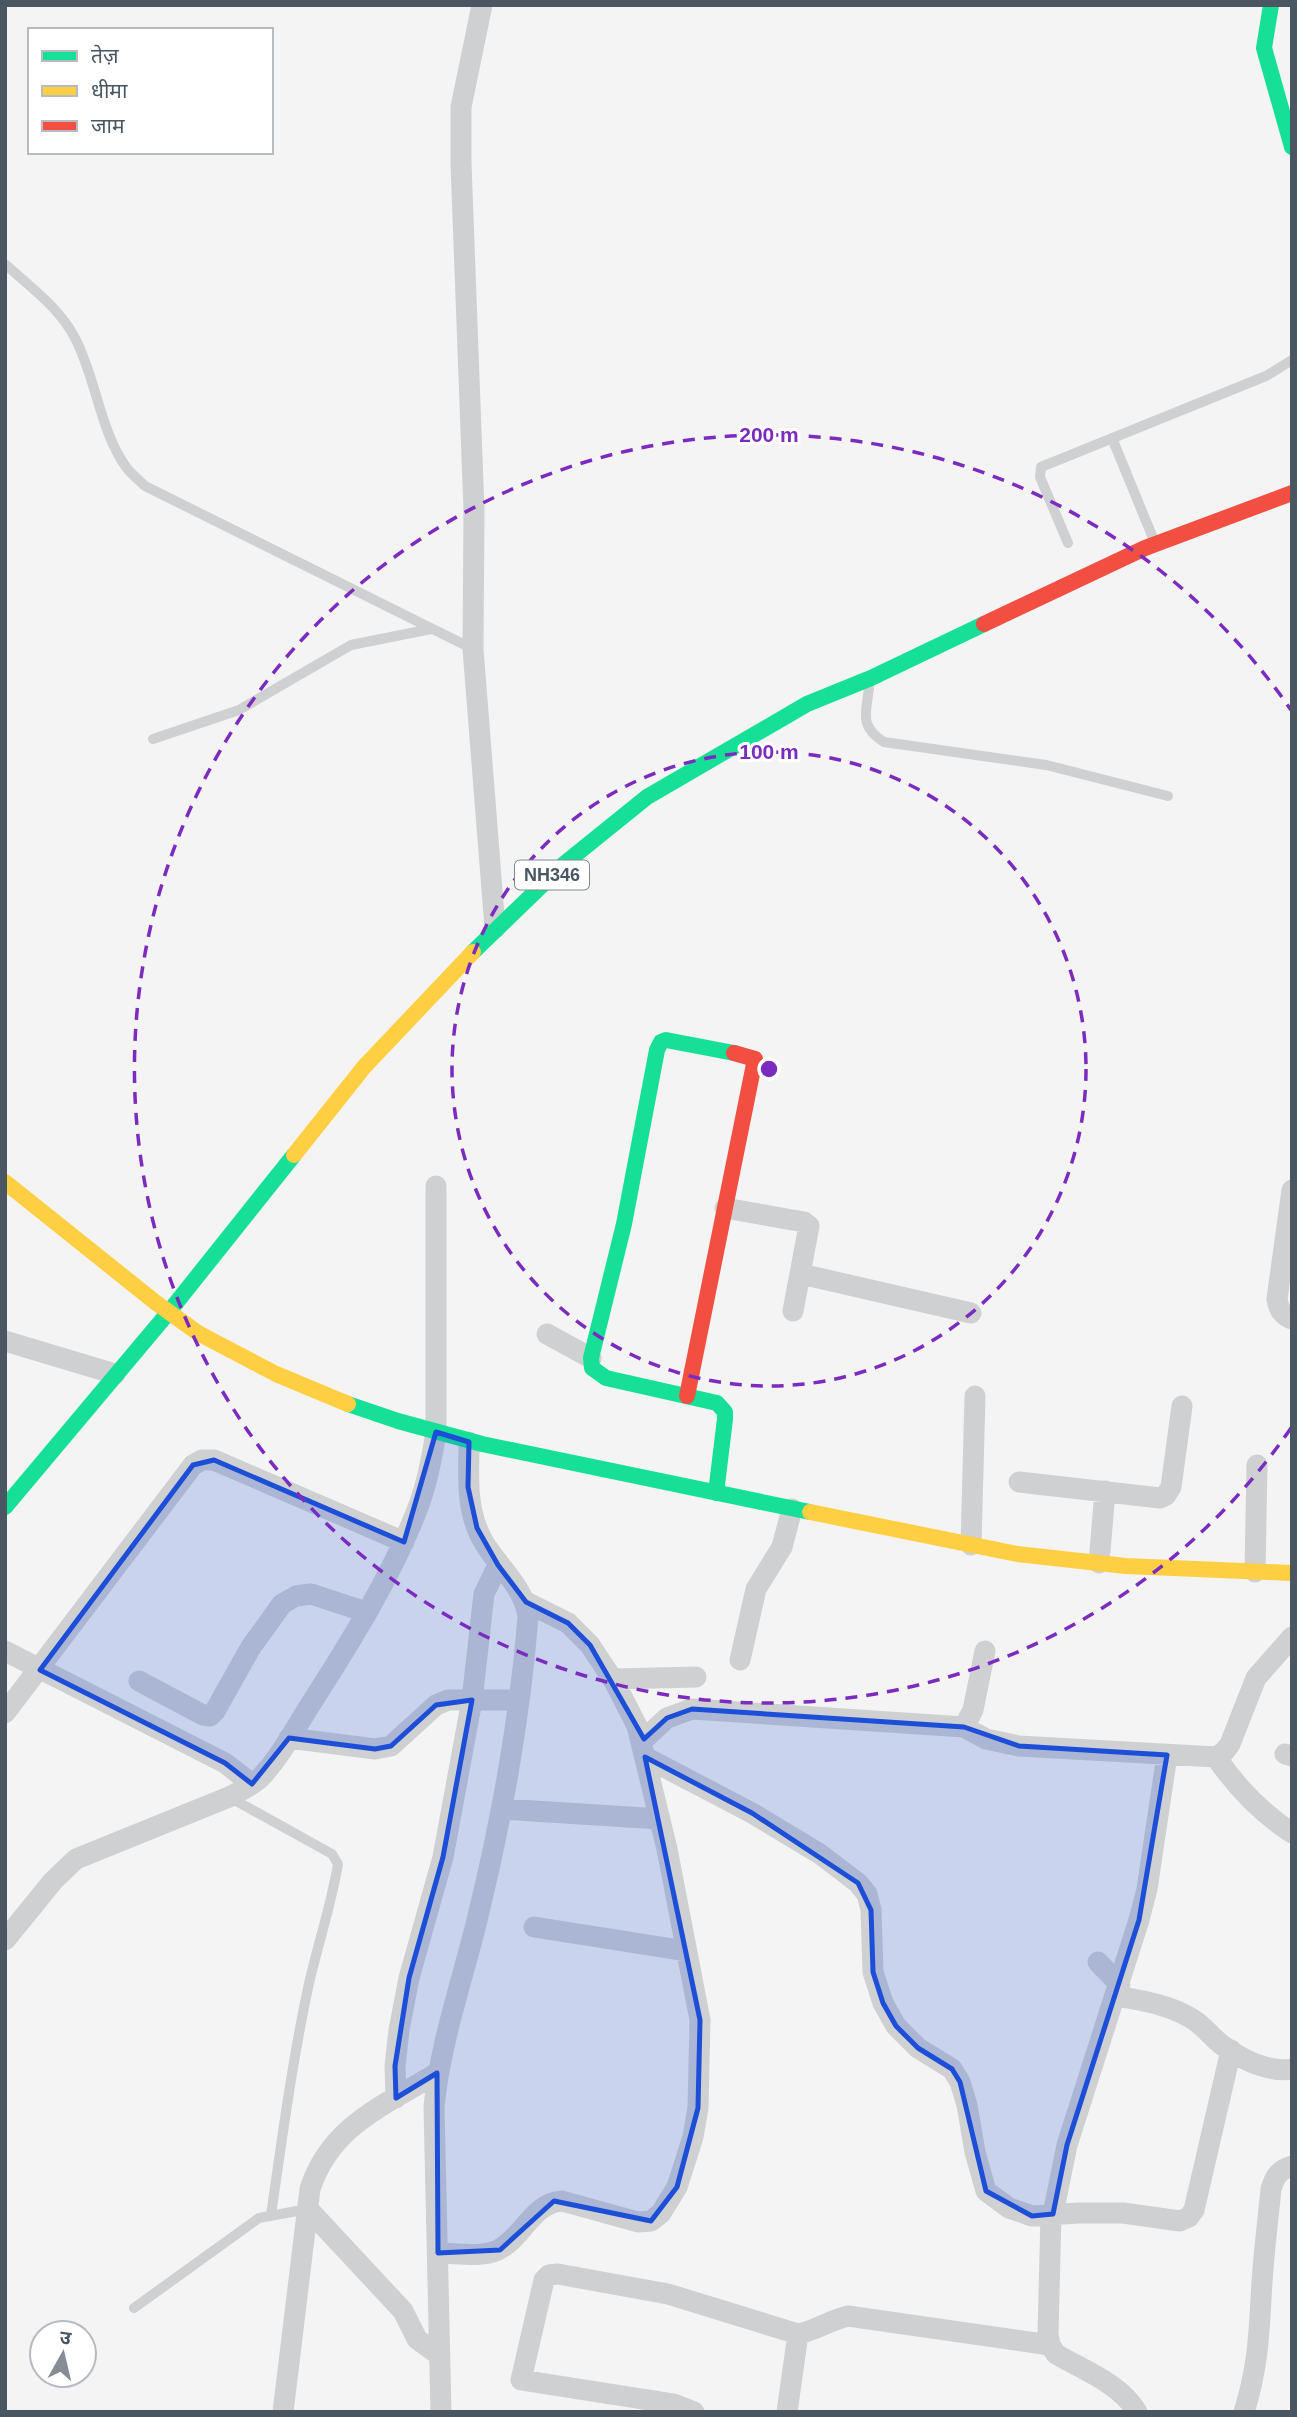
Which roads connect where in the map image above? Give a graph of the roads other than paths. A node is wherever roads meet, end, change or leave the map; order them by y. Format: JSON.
{"nodes":[{"id":1,"x":482,"y":5,"type":"edge"},
{"id":2,"x":1271,"y":5,"type":"edge"},
{"id":3,"x":1292,"y":148,"type":"edge"},
{"id":4,"x":5,"y":264,"type":"edge"},
{"id":5,"x":1292,"y":360,"type":"edge"},
{"id":6,"x":1112,"y":438,"type":"junction"},
{"id":7,"x":1292,"y":493,"type":"edge"},
{"id":8,"x":1068,"y":543,"type":"dead end"},
{"id":9,"x":1156,"y":544,"type":"junction"},
{"id":10,"x":432,"y":629,"type":"junction"},
{"id":11,"x":473,"y":649,"type":"junction"},
{"id":12,"x":871,"y":678,"type":"junction"},
{"id":13,"x":153,"y":739,"type":"dead end"},
{"id":14,"x":1168,"y":796,"type":"dead end"},
{"id":15,"x":495,"y":928,"type":"junction"},
{"id":16,"x":5,"y":1182,"type":"edge"},
{"id":17,"x":436,"y":1186,"type":"dead end"},
{"id":18,"x":1292,"y":1190,"type":"edge"},
{"id":19,"x":725,"y":1208,"type":"junction"},
{"id":20,"x":801,"y":1274,"type":"junction"},
{"id":21,"x":793,"y":1311,"type":"dead end"},
{"id":22,"x":168,"y":1313,"type":"junction"},
{"id":23,"x":971,"y":1313,"type":"dead end"},
{"id":24,"x":1292,"y":1319,"type":"edge"},
{"id":25,"x":547,"y":1334,"type":"dead end"},
{"id":26,"x":5,"y":1341,"type":"edge"},
{"id":27,"x":591,"y":1358,"type":"junction"},
{"id":28,"x":115,"y":1374,"type":"junction"},
{"id":29,"x":687,"y":1396,"type":"junction"},
{"id":30,"x":975,"y":1396,"type":"dead end"},
{"id":31,"x":1182,"y":1406,"type":"dead end"},
{"id":32,"x":436,"y":1432,"type":"junction"},
{"id":33,"x":469,"y":1442,"type":"junction"},
{"id":34,"x":1257,"y":1465,"type":"dead end"},
{"id":35,"x":1019,"y":1482,"type":"dead end"},
{"id":36,"x":1105,"y":1491,"type":"junction"},
{"id":37,"x":716,"y":1493,"type":"junction"},
{"id":38,"x":5,"y":1507,"type":"edge"},
{"id":39,"x":792,"y":1509,"type":"junction"},
{"id":40,"x":404,"y":1542,"type":"junction"},
{"id":41,"x":971,"y":1545,"type":"junction"},
{"id":42,"x":1099,"y":1563,"type":"junction"},
{"id":43,"x":498,"y":1565,"type":"junction"},
{"id":44,"x":1255,"y":1572,"type":"junction"},
{"id":45,"x":1292,"y":1573,"type":"edge"},
{"id":46,"x":526,"y":1602,"type":"junction"},
{"id":47,"x":366,"y":1612,"type":"junction"},
{"id":48,"x":1292,"y":1637,"type":"edge"},
{"id":49,"x":5,"y":1651,"type":"edge"},
{"id":50,"x":985,"y":1651,"type":"dead end"},
{"id":51,"x":740,"y":1660,"type":"dead end"},
{"id":52,"x":40,"y":1670,"type":"junction"},
{"id":53,"x":696,"y":1676,"type":"dead end"},
{"id":54,"x":613,"y":1679,"type":"junction"},
{"id":55,"x":139,"y":1681,"type":"dead end"},
{"id":56,"x":472,"y":1700,"type":"junction"},
{"id":57,"x":518,"y":1700,"type":"junction"},
{"id":58,"x":5,"y":1713,"type":"edge"},
{"id":59,"x":964,"y":1727,"type":"junction"},
{"id":60,"x":289,"y":1738,"type":"junction"},
{"id":61,"x":643,"y":1749,"type":"junction"},
{"id":62,"x":1167,"y":1755,"type":"junction"},
{"id":63,"x":1216,"y":1757,"type":"junction"},
{"id":64,"x":252,"y":1784,"type":"junction"},
{"id":65,"x":229,"y":1797,"type":"junction"},
{"id":66,"x":502,"y":1810,"type":"junction"},
{"id":67,"x":660,"y":1819,"type":"junction"},
{"id":68,"x":1292,"y":1833,"type":"edge"},
{"id":69,"x":534,"y":1927,"type":"dead end"},
{"id":70,"x":5,"y":1940,"type":"edge"},
{"id":71,"x":687,"y":1951,"type":"junction"},
{"id":72,"x":1098,"y":1962,"type":"dead end"},
{"id":73,"x":1118,"y":1990,"type":"junction"},
{"id":74,"x":1231,"y":2050,"type":"junction"},
{"id":75,"x":1292,"y":2070,"type":"edge"},
{"id":76,"x":437,"y":2074,"type":"junction"},
{"id":77,"x":396,"y":2098,"type":"junction"},
{"id":78,"x":1292,"y":2166,"type":"edge"},
{"id":79,"x":308,"y":2209,"type":"junction"},
{"id":80,"x":1052,"y":2214,"type":"junction"},
{"id":81,"x":271,"y":2215,"type":"junction"},
{"id":82,"x":438,"y":2253,"type":"junction"},
{"id":83,"x":134,"y":2308,"type":"dead end"},
{"id":84,"x":798,"y":2334,"type":"junction"},
{"id":85,"x":1050,"y":2345,"type":"junction"},
{"id":86,"x":439,"y":2356,"type":"junction"},
{"id":87,"x":282,"y":2412,"type":"edge"},
{"id":88,"x":441,"y":2412,"type":"edge"},
{"id":89,"x":694,"y":2412,"type":"edge"},
{"id":90,"x":786,"y":2412,"type":"edge"},
{"id":91,"x":1137,"y":2412,"type":"edge"},
{"id":92,"x":1244,"y":2412,"type":"edge"}],
"edges":[{"from":1,"to":11,"type":"street"},
{"from":2,"to":3,"type":"main road"},
{"from":4,"to":10,"type":"lane"},
{"from":5,"to":6,"type":"lane"},
{"from":6,"to":8,"type":"lane"},
{"from":6,"to":9,"type":"lane"},
{"from":7,"to":9,"type":"main road","number":"NH346"},
{"from":9,"to":12,"type":"main road","number":"NH346"},
{"from":10,"to":11,"type":"lane"},
{"from":10,"to":13,"type":"lane"},
{"from":11,"to":15,"type":"street"},
{"from":12,"to":14,"type":"lane"},
{"from":12,"to":15,"type":"main road","number":"NH346"},
{"from":15,"to":22,"type":"main road","number":"NH346"},
{"from":16,"to":22,"type":"main road"},
{"from":17,"to":32,"type":"street"},
{"from":18,"to":24,"type":"street"},
{"from":19,"to":20,"type":"street"},
{"from":19,"to":27,"type":"main road"},
{"from":19,"to":29,"type":"main road"},
{"from":20,"to":21,"type":"street"},
{"from":20,"to":23,"type":"street"},
{"from":22,"to":28,"type":"main road","number":"NH346"},
{"from":22,"to":32,"type":"main road"},
{"from":25,"to":27,"type":"street"},
{"from":26,"to":28,"type":"street"},
{"from":27,"to":29,"type":"main road"},
{"from":28,"to":38,"type":"main road","number":"NH346"},
{"from":29,"to":37,"type":"main road"},
{"from":30,"to":41,"type":"street"},
{"from":31,"to":36,"type":"street"},
{"from":32,"to":33,"type":"main road"},
{"from":32,"to":40,"type":"street"},
{"from":33,"to":37,"type":"main road"},
{"from":33,"to":43,"type":"street"},
{"from":34,"to":44,"type":"street"},
{"from":35,"to":36,"type":"street"},
{"from":36,"to":42,"type":"street"},
{"from":37,"to":39,"type":"main road"},
{"from":39,"to":41,"type":"main road"},
{"from":39,"to":51,"type":"street"},
{"from":40,"to":47,"type":"street"},
{"from":40,"to":52,"type":"street"},
{"from":41,"to":42,"type":"main road"},
{"from":42,"to":44,"type":"main road"},
{"from":43,"to":46,"type":"street"},
{"from":43,"to":56,"type":"street"},
{"from":44,"to":45,"type":"main road"},
{"from":46,"to":54,"type":"street"},
{"from":46,"to":57,"type":"street"},
{"from":47,"to":55,"type":"street"},
{"from":47,"to":60,"type":"street"},
{"from":48,"to":63,"type":"street"},
{"from":49,"to":52,"type":"street"},
{"from":50,"to":59,"type":"street"},
{"from":52,"to":58,"type":"street"},
{"from":52,"to":64,"type":"street"},
{"from":53,"to":54,"type":"street"},
{"from":54,"to":61,"type":"street"},
{"from":56,"to":57,"type":"street"},
{"from":56,"to":60,"type":"street"},
{"from":56,"to":77,"type":"street"},
{"from":57,"to":66,"type":"street"},
{"from":59,"to":61,"type":"street"},
{"from":59,"to":62,"type":"street"},
{"from":60,"to":64,"type":"street"},
{"from":61,"to":67,"type":"street"},
{"from":61,"to":80,"type":"street"},
{"from":62,"to":63,"type":"street"},
{"from":62,"to":73,"type":"street"},
{"from":63,"to":68,"type":"street"},
{"from":64,"to":65,"type":"street"},
{"from":65,"to":70,"type":"street"},
{"from":65,"to":81,"type":"lane"},
{"from":66,"to":67,"type":"street"},
{"from":66,"to":76,"type":"street"},
{"from":67,"to":71,"type":"street"},
{"from":69,"to":71,"type":"street"},
{"from":71,"to":82,"type":"street"},
{"from":72,"to":73,"type":"street"},
{"from":73,"to":74,"type":"street"},
{"from":73,"to":80,"type":"street"},
{"from":74,"to":75,"type":"street"},
{"from":74,"to":80,"type":"street"},
{"from":76,"to":77,"type":"street"},
{"from":76,"to":82,"type":"street"},
{"from":77,"to":79,"type":"street"},
{"from":78,"to":92,"type":"street"},
{"from":79,"to":81,"type":"lane"},
{"from":79,"to":86,"type":"street"},
{"from":79,"to":87,"type":"street"},
{"from":80,"to":85,"type":"street"},
{"from":81,"to":83,"type":"lane"},
{"from":82,"to":86,"type":"street"},
{"from":84,"to":85,"type":"street"},
{"from":84,"to":89,"type":"street"},
{"from":84,"to":90,"type":"street"},
{"from":85,"to":91,"type":"street"},
{"from":86,"to":88,"type":"street"}]}
